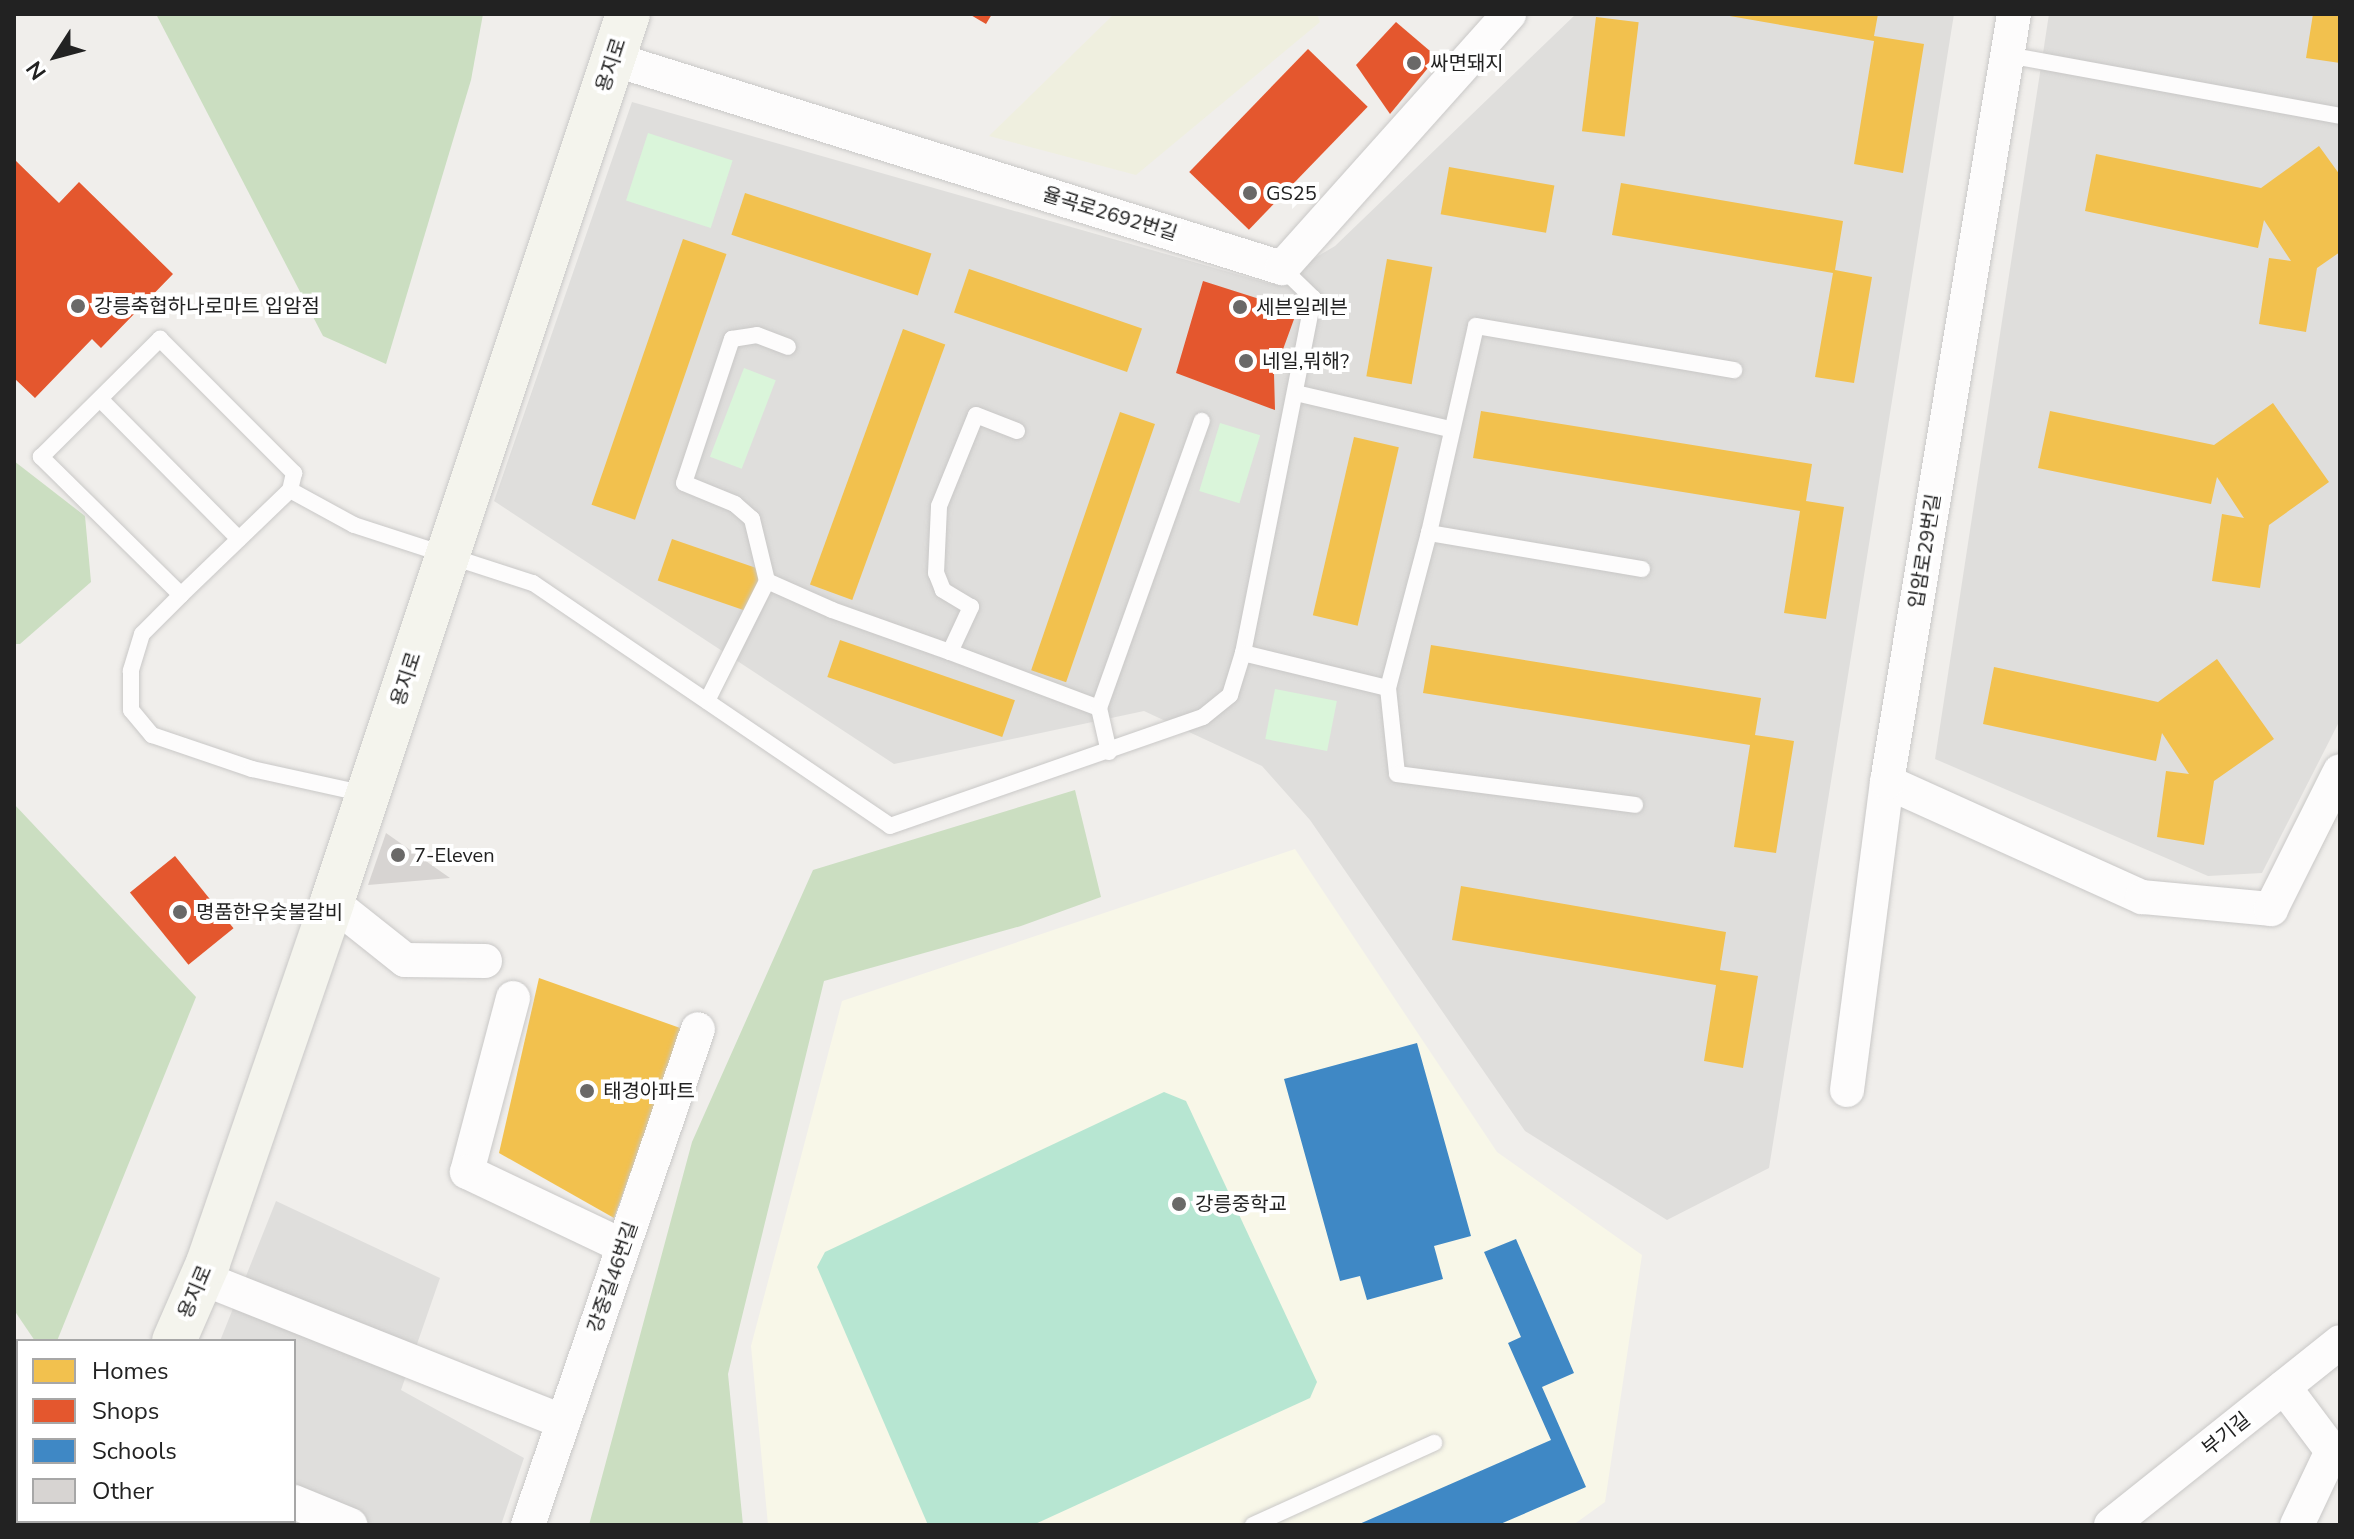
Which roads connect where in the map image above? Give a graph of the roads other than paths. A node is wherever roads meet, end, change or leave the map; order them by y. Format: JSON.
{"nodes":[{"id":1,"x":628,"y":14,"type":"edge"},
{"id":2,"x":1509,"y":14,"type":"edge"},
{"id":3,"x":2014,"y":14,"type":"edge"},
{"id":4,"x":2008,"y":55,"type":"junction"},
{"id":5,"x":613,"y":59,"type":"junction"},
{"id":6,"x":2340,"y":116,"type":"edge"},
{"id":7,"x":1282,"y":268,"type":"junction"},
{"id":8,"x":788,"y":347,"type":"dead end"},
{"id":9,"x":1734,"y":370,"type":"dead end"},
{"id":10,"x":1296,"y":393,"type":"junction"},
{"id":11,"x":100,"y":399,"type":"junction"},
{"id":12,"x":1202,"y":421,"type":"dead end"},
{"id":13,"x":1450,"y":429,"type":"junction"},
{"id":14,"x":1017,"y":431,"type":"dead end"},
{"id":15,"x":290,"y":490,"type":"junction"},
{"id":16,"x":1429,"y":533,"type":"junction"},
{"id":17,"x":239,"y":539,"type":"junction"},
{"id":18,"x":448,"y":554,"type":"junction"},
{"id":19,"x":1642,"y":569,"type":"dead end"},
{"id":20,"x":767,"y":581,"type":"junction"},
{"id":21,"x":181,"y":595,"type":"junction"},
{"id":22,"x":950,"y":652,"type":"junction"},
{"id":23,"x":1243,"y":653,"type":"junction"},
{"id":24,"x":1388,"y":688,"type":"junction"},
{"id":25,"x":707,"y":701,"type":"junction"},
{"id":26,"x":1099,"y":708,"type":"junction"},
{"id":27,"x":1109,"y":752,"type":"junction"},
{"id":28,"x":2340,"y":771,"type":"edge"},
{"id":29,"x":1887,"y":782,"type":"junction"},
{"id":30,"x":367,"y":794,"type":"junction"},
{"id":31,"x":1635,"y":805,"type":"dead end"},
{"id":32,"x":332,"y":902,"type":"junction"},
{"id":33,"x":485,"y":961,"type":"dead end"},
{"id":34,"x":513,"y":998,"type":"dead end"},
{"id":35,"x":698,"y":1029,"type":"dead end"},
{"id":36,"x":1847,"y":1090,"type":"dead end"},
{"id":37,"x":623,"y":1246,"type":"junction"},
{"id":38,"x":202,"y":1278,"type":"junction"},
{"id":39,"x":175,"y":1339,"type":"edge"},
{"id":40,"x":2340,"y":1342,"type":"edge"},
{"id":41,"x":2284,"y":1387,"type":"junction"},
{"id":42,"x":563,"y":1422,"type":"junction"},
{"id":43,"x":1434,"y":1443,"type":"dead end"},
{"id":44,"x":296,"y":1503,"type":"edge"},
{"id":45,"x":350,"y":1525,"type":"edge"},
{"id":46,"x":528,"y":1525,"type":"edge"},
{"id":47,"x":1253,"y":1525,"type":"edge"},
{"id":48,"x":2111,"y":1525,"type":"edge"},
{"id":49,"x":2297,"y":1525,"type":"edge"}],
"edges":[{"from":1,"to":5,"type":"street","name":"용지로"},
{"from":2,"to":7,"type":"street"},
{"from":3,"to":4,"type":"street","name":"입암로29번길"},
{"from":4,"to":6,"type":"lane"},
{"from":4,"to":29,"type":"street","name":"입암로29번길"},
{"from":5,"to":7,"type":"street","name":"율곡로2692번길"},
{"from":5,"to":18,"type":"street","name":"용지로"},
{"from":7,"to":10,"type":"lane"},
{"from":8,"to":20,"type":"lane"},
{"from":9,"to":13,"type":"lane"},
{"from":10,"to":13,"type":"lane"},
{"from":10,"to":23,"type":"lane"},
{"from":11,"to":15,"type":"lane"},
{"from":11,"to":17,"type":"lane"},
{"from":11,"to":21,"type":"lane"},
{"from":12,"to":26,"type":"lane"},
{"from":13,"to":16,"type":"lane"},
{"from":14,"to":22,"type":"lane"},
{"from":15,"to":17,"type":"lane"},
{"from":15,"to":18,"type":"lane"},
{"from":16,"to":19,"type":"lane"},
{"from":16,"to":24,"type":"lane"},
{"from":17,"to":21,"type":"lane"},
{"from":18,"to":25,"type":"lane"},
{"from":18,"to":30,"type":"street","name":"용지로"},
{"from":20,"to":22,"type":"lane"},
{"from":20,"to":25,"type":"lane"},
{"from":21,"to":30,"type":"lane"},
{"from":22,"to":26,"type":"lane"},
{"from":23,"to":24,"type":"lane"},
{"from":23,"to":27,"type":"lane"},
{"from":24,"to":31,"type":"lane"},
{"from":25,"to":27,"type":"lane"},
{"from":26,"to":27,"type":"lane"},
{"from":28,"to":29,"type":"street"},
{"from":29,"to":36,"type":"street","name":"입암로29번길"},
{"from":30,"to":32,"type":"street","name":"용지로"},
{"from":32,"to":33,"type":"street"},
{"from":32,"to":38,"type":"street","name":"용지로"},
{"from":34,"to":37,"type":"street"},
{"from":35,"to":37,"type":"street","name":"강중길46번길"},
{"from":37,"to":42,"type":"street","name":"강중길46번길"},
{"from":38,"to":39,"type":"street","name":"용지로"},
{"from":38,"to":42,"type":"street"},
{"from":40,"to":41,"type":"street","name":"부기길"},
{"from":41,"to":48,"type":"street","name":"부기길"},
{"from":41,"to":49,"type":"street"},
{"from":42,"to":46,"type":"street","name":"강중길46번길"},
{"from":43,"to":47,"type":"lane"},
{"from":44,"to":45,"type":"street"}]}
